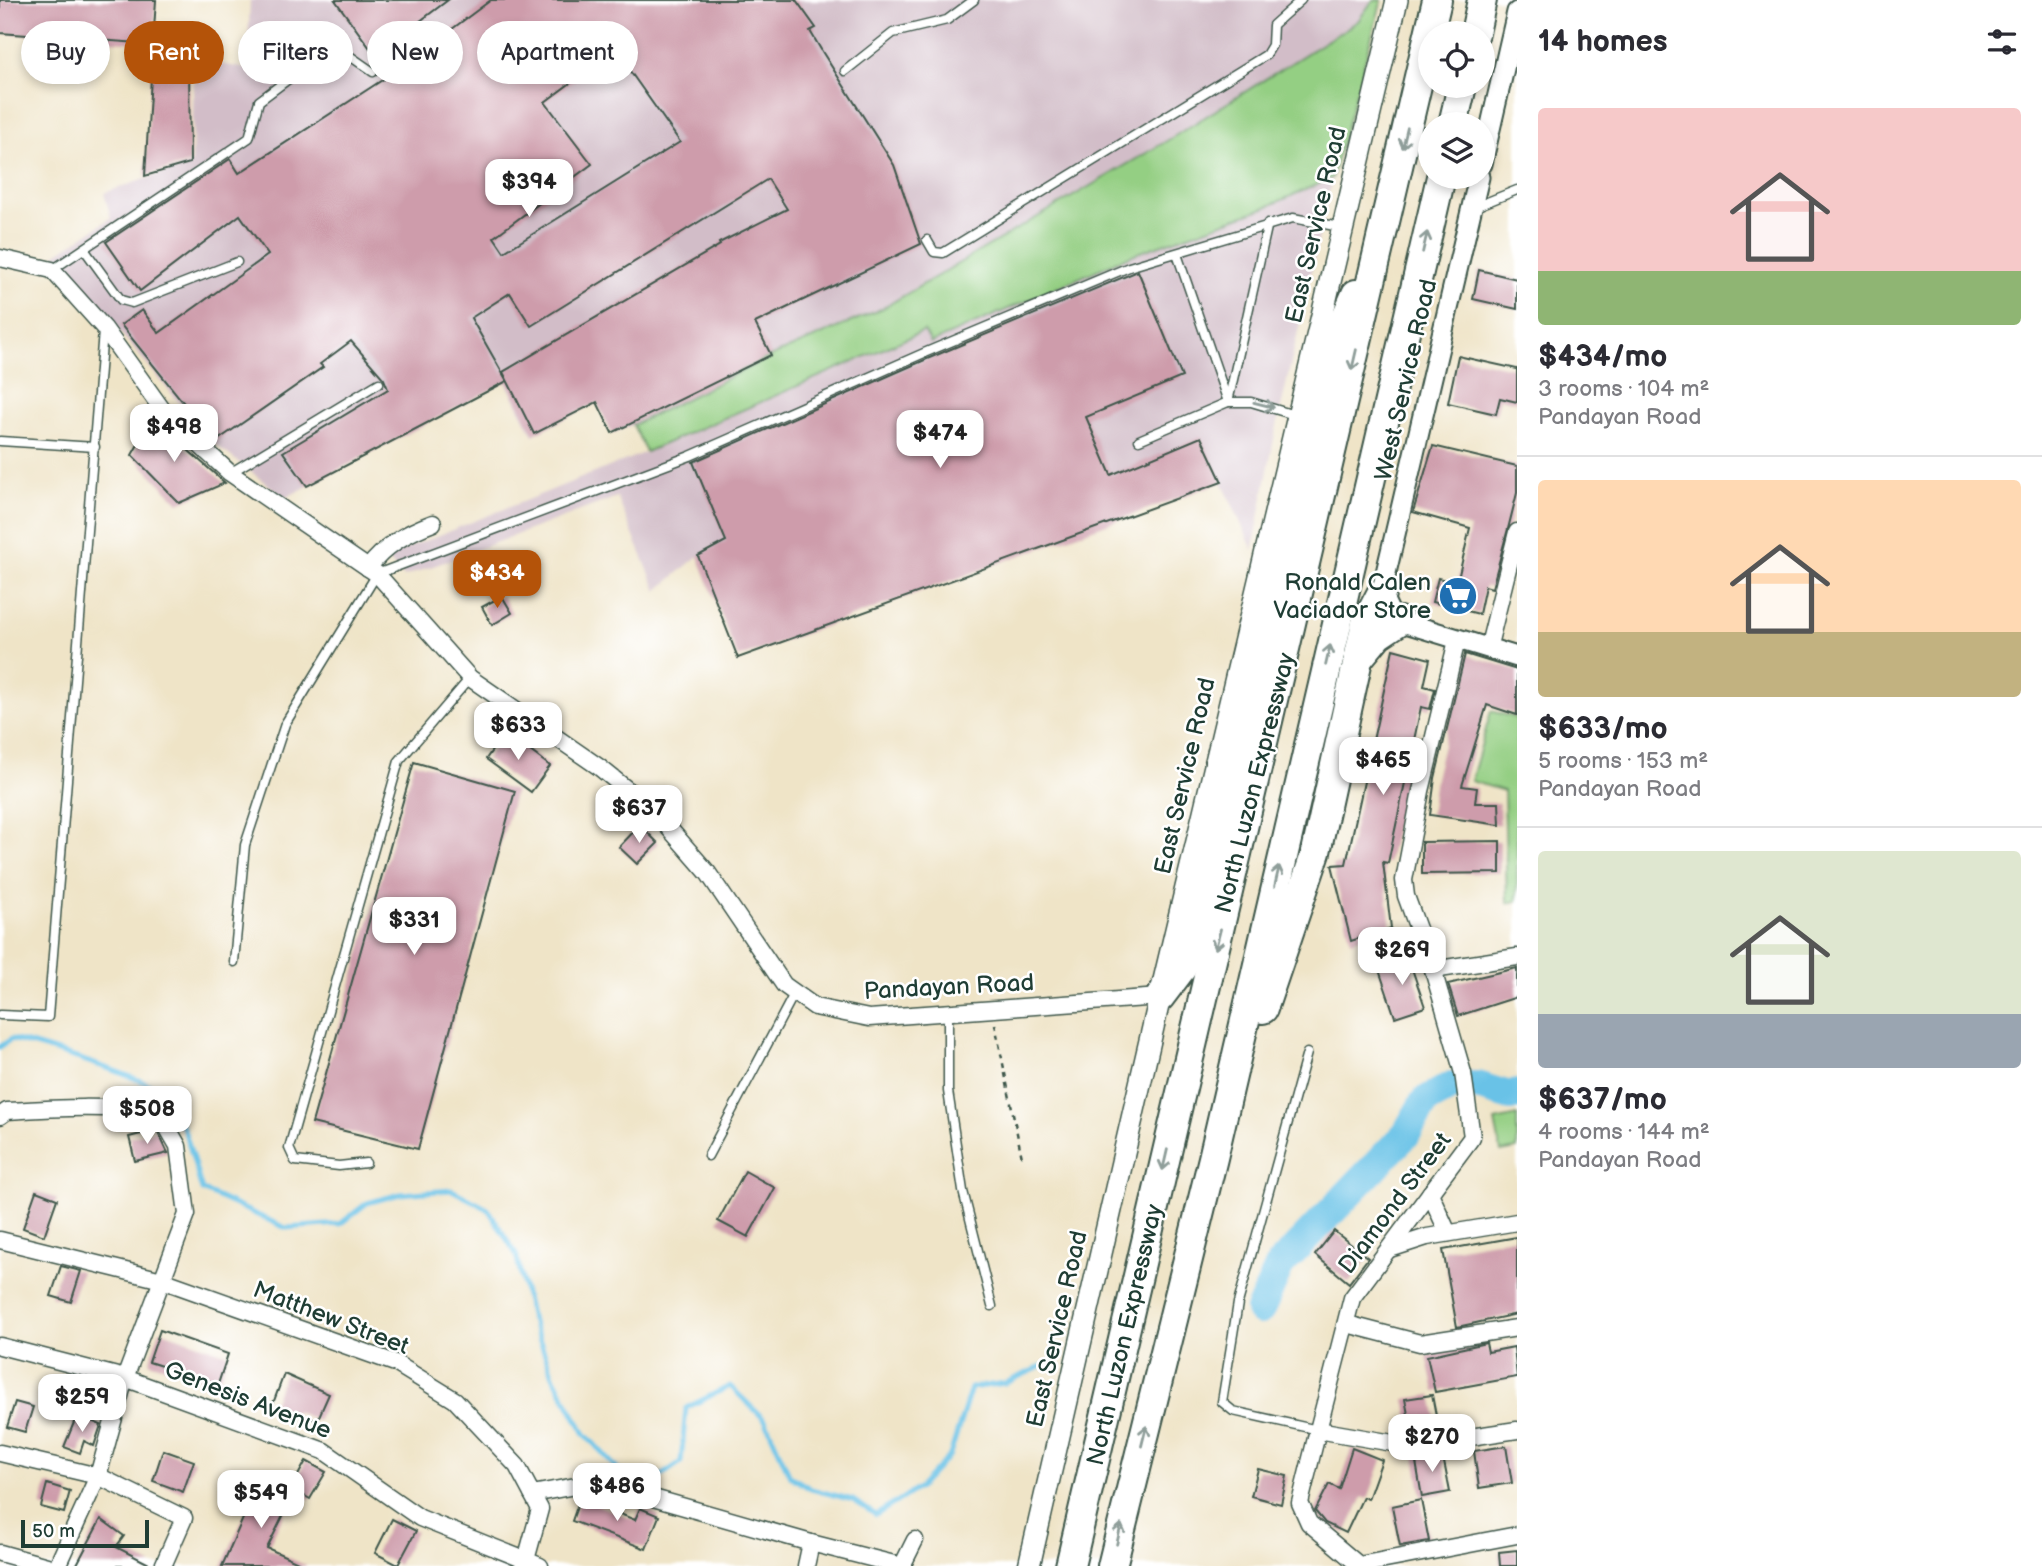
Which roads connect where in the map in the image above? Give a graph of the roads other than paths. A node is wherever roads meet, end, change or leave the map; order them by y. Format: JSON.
{"nodes":[{"id":1,"x":974,"y":0,"type":"edge"},
{"id":2,"x":1301,"y":0,"type":"edge"},
{"id":3,"x":1397,"y":0,"type":"edge"},
{"id":4,"x":1437,"y":0,"type":"edge"},
{"id":5,"x":1482,"y":0,"type":"edge"},
{"id":6,"x":1517,"y":12,"type":"edge"},
{"id":7,"x":1478,"y":21,"type":"edge"},
{"id":8,"x":367,"y":68,"type":"edge"},
{"id":9,"x":845,"y":71,"type":"dead end"},
{"id":10,"x":1494,"y":112,"type":"edge"},
{"id":11,"x":1438,"y":189,"type":"edge"},
{"id":12,"x":1476,"y":189,"type":"edge"},
{"id":13,"x":1517,"y":190,"type":"edge"},
{"id":14,"x":1472,"y":208,"type":"junction"},
{"id":15,"x":1268,"y":223,"type":"junction"},
{"id":16,"x":1343,"y":228,"type":"junction"},
{"id":17,"x":1384,"y":231,"type":"junction"},
{"id":18,"x":927,"y":240,"type":"dead end"},
{"id":19,"x":84,"y":249,"type":"junction"},
{"id":20,"x":1177,"y":254,"type":"junction"},
{"id":21,"x":0,"y":258,"type":"edge"},
{"id":22,"x":237,"y":262,"type":"dead end"},
{"id":23,"x":52,"y":270,"type":"junction"},
{"id":24,"x":104,"y":328,"type":"junction"},
{"id":25,"x":379,"y":383,"type":"dead end"},
{"id":26,"x":1228,"y":402,"type":"junction"},
{"id":27,"x":1298,"y":416,"type":"junction"},
{"id":28,"x":1139,"y":440,"type":"dead end"},
{"id":29,"x":0,"y":441,"type":"edge"},
{"id":30,"x":95,"y":447,"type":"junction"},
{"id":31,"x":230,"y":473,"type":"junction"},
{"id":32,"x":433,"y":523,"type":"dead end"},
{"id":33,"x":1517,"y":532,"type":"edge"},
{"id":34,"x":1512,"y":569,"type":"edge"},
{"id":35,"x":372,"y":571,"type":"junction"},
{"id":36,"x":1381,"y":594,"type":"junction"},
{"id":37,"x":1399,"y":621,"type":"junction"},
{"id":38,"x":1457,"y":640,"type":"junction"},
{"id":39,"x":1489,"y":649,"type":"junction"},
{"id":40,"x":1517,"y":657,"type":"edge"},
{"id":41,"x":1359,"y":658,"type":"junction"},
{"id":42,"x":470,"y":678,"type":"junction"},
{"id":43,"x":1517,"y":957,"type":"edge"},
{"id":44,"x":234,"y":962,"type":"dead end"},
{"id":45,"x":1433,"y":970,"type":"junction"},
{"id":46,"x":794,"y":992,"type":"junction"},
{"id":47,"x":1160,"y":998,"type":"junction"},
{"id":48,"x":948,"y":1012,"type":"junction"},
{"id":49,"x":0,"y":1015,"type":"edge"},
{"id":50,"x":1307,"y":1053,"type":"dead end"},
{"id":51,"x":0,"y":1116,"type":"edge"},
{"id":52,"x":708,"y":1156,"type":"dead end"},
{"id":53,"x":1213,"y":1158,"type":"junction"},
{"id":54,"x":366,"y":1163,"type":"dead end"},
{"id":55,"x":1430,"y":1193,"type":"junction"},
{"id":56,"x":1517,"y":1222,"type":"edge"},
{"id":57,"x":1448,"y":1233,"type":"junction"},
{"id":58,"x":0,"y":1240,"type":"edge"},
{"id":59,"x":1390,"y":1248,"type":"junction"},
{"id":60,"x":162,"y":1280,"type":"junction"},
{"id":61,"x":992,"y":1306,"type":"dead end"},
{"id":62,"x":1346,"y":1324,"type":"junction"},
{"id":63,"x":1517,"y":1328,"type":"edge"},
{"id":64,"x":0,"y":1346,"type":"edge"},
{"id":65,"x":125,"y":1378,"type":"junction"},
{"id":66,"x":1318,"y":1430,"type":"junction"},
{"id":67,"x":1517,"y":1430,"type":"edge"},
{"id":68,"x":0,"y":1453,"type":"edge"},
{"id":69,"x":98,"y":1476,"type":"junction"},
{"id":70,"x":532,"y":1494,"type":"junction"},
{"id":71,"x":1517,"y":1535,"type":"edge"},
{"id":72,"x":915,"y":1540,"type":"dead end"},
{"id":73,"x":811,"y":1543,"type":"junction"},
{"id":74,"x":0,"y":1553,"type":"edge"},
{"id":75,"x":499,"y":1558,"type":"edge"},
{"id":76,"x":533,"y":1563,"type":"edge"},
{"id":77,"x":47,"y":1566,"type":"edge"},
{"id":78,"x":57,"y":1566,"type":"edge"},
{"id":79,"x":163,"y":1566,"type":"edge"},
{"id":80,"x":806,"y":1566,"type":"edge"},
{"id":81,"x":1030,"y":1566,"type":"edge"},
{"id":82,"x":1070,"y":1566,"type":"edge"},
{"id":83,"x":1112,"y":1566,"type":"edge"},
{"id":84,"x":1359,"y":1566,"type":"edge"}],
"edges":[{"from":1,"to":9,"type":"lane"},
{"from":2,"to":18,"type":"lane"},
{"from":3,"to":16,"type":"main road","name":"East Service Road"},
{"from":4,"to":17,"type":"highway","name":"North Luzon Expressway","one_way":true},
{"from":5,"to":7,"type":"highway"},
{"from":6,"to":10,"type":"street"},
{"from":8,"to":19,"type":"lane"},
{"from":53,"to":11,"type":"highway","name":"North Luzon Expressway","one_way":true},
{"from":12,"to":14,"type":"street","name":"West Service Road"},
{"from":13,"to":14,"type":"lane"},
{"from":14,"to":36,"type":"street","name":"West Service Road"},
{"from":15,"to":16,"type":"lane"},
{"from":15,"to":20,"type":"lane"},
{"from":15,"to":26,"type":"lane"},
{"from":16,"to":27,"type":"main road","name":"East Service Road"},
{"from":17,"to":47,"type":"highway"},
{"from":17,"to":82,"type":"highway","name":"North Luzon Expressway","one_way":true},
{"from":19,"to":22,"type":"lane"},
{"from":19,"to":23,"type":"lane"},
{"from":20,"to":26,"type":"lane"},
{"from":20,"to":35,"type":"lane"},
{"from":21,"to":23,"type":"street"},
{"from":23,"to":24,"type":"street","name":"Pandayan Road"},
{"from":24,"to":30,"type":"lane"},
{"from":24,"to":31,"type":"street","name":"Pandayan Road"},
{"from":25,"to":31,"type":"lane"},
{"from":26,"to":27,"type":"lane","one_way":true},
{"from":26,"to":28,"type":"lane"},
{"from":27,"to":47,"type":"main road","name":"East Service Road"},
{"from":29,"to":30,"type":"lane"},
{"from":30,"to":49,"type":"lane"},
{"from":31,"to":35,"type":"street","name":"Pandayan Road"},
{"from":32,"to":35,"type":"street"},
{"from":33,"to":34,"type":"street"},
{"from":34,"to":39,"type":"street"},
{"from":35,"to":42,"type":"street","name":"Pandayan Road"},
{"from":35,"to":44,"type":"lane"},
{"from":36,"to":37,"type":"street"},
{"from":36,"to":41,"type":"highway"},
{"from":37,"to":38,"type":"street"},
{"from":37,"to":41,"type":"highway"},
{"from":38,"to":39,"type":"street"},
{"from":38,"to":45,"type":"street","name":"Diamond Street"},
{"from":39,"to":40,"type":"street"},
{"from":41,"to":53,"type":"highway"},
{"from":42,"to":46,"type":"street","name":"Pandayan Road"},
{"from":42,"to":54,"type":"lane"},
{"from":43,"to":45,"type":"street"},
{"from":45,"to":55,"type":"street","name":"Diamond Street"},
{"from":46,"to":48,"type":"street","name":"Pandayan Road"},
{"from":46,"to":52,"type":"lane"},
{"from":47,"to":48,"type":"street","name":"Pandayan Road"},
{"from":47,"to":81,"type":"main road","name":"East Service Road"},
{"from":48,"to":61,"type":"lane"},
{"from":50,"to":66,"type":"lane"},
{"from":51,"to":60,"type":"street"},
{"from":83,"to":53,"type":"highway","name":"North Luzon Expressway","one_way":true},
{"from":55,"to":57,"type":"street"},
{"from":55,"to":59,"type":"street","name":"Diamond Street"},
{"from":56,"to":57,"type":"street"},
{"from":57,"to":59,"type":"street"},
{"from":58,"to":60,"type":"street","name":"Matthew Street"},
{"from":59,"to":62,"type":"street","name":"Diamond Street"},
{"from":60,"to":65,"type":"street"},
{"from":60,"to":70,"type":"street","name":"Matthew Street"},
{"from":62,"to":63,"type":"street"},
{"from":62,"to":66,"type":"street","name":"Diamond Street"},
{"from":64,"to":65,"type":"street","name":"Genesis Avenue"},
{"from":65,"to":69,"type":"street"},
{"from":65,"to":75,"type":"street","name":"Genesis Avenue"},
{"from":66,"to":67,"type":"street"},
{"from":66,"to":84,"type":"street","name":"Diamond Street"},
{"from":68,"to":69,"type":"street"},
{"from":69,"to":78,"type":"street"},
{"from":69,"to":79,"type":"street"},
{"from":70,"to":73,"type":"street"},
{"from":70,"to":76,"type":"street","name":"Matthew Street"},
{"from":71,"to":84,"type":"street"},
{"from":72,"to":73,"type":"street"},
{"from":73,"to":80,"type":"street"},
{"from":74,"to":77,"type":"street"},
{"from":75,"to":76,"type":"street","name":"Genesis Avenue"}]}
